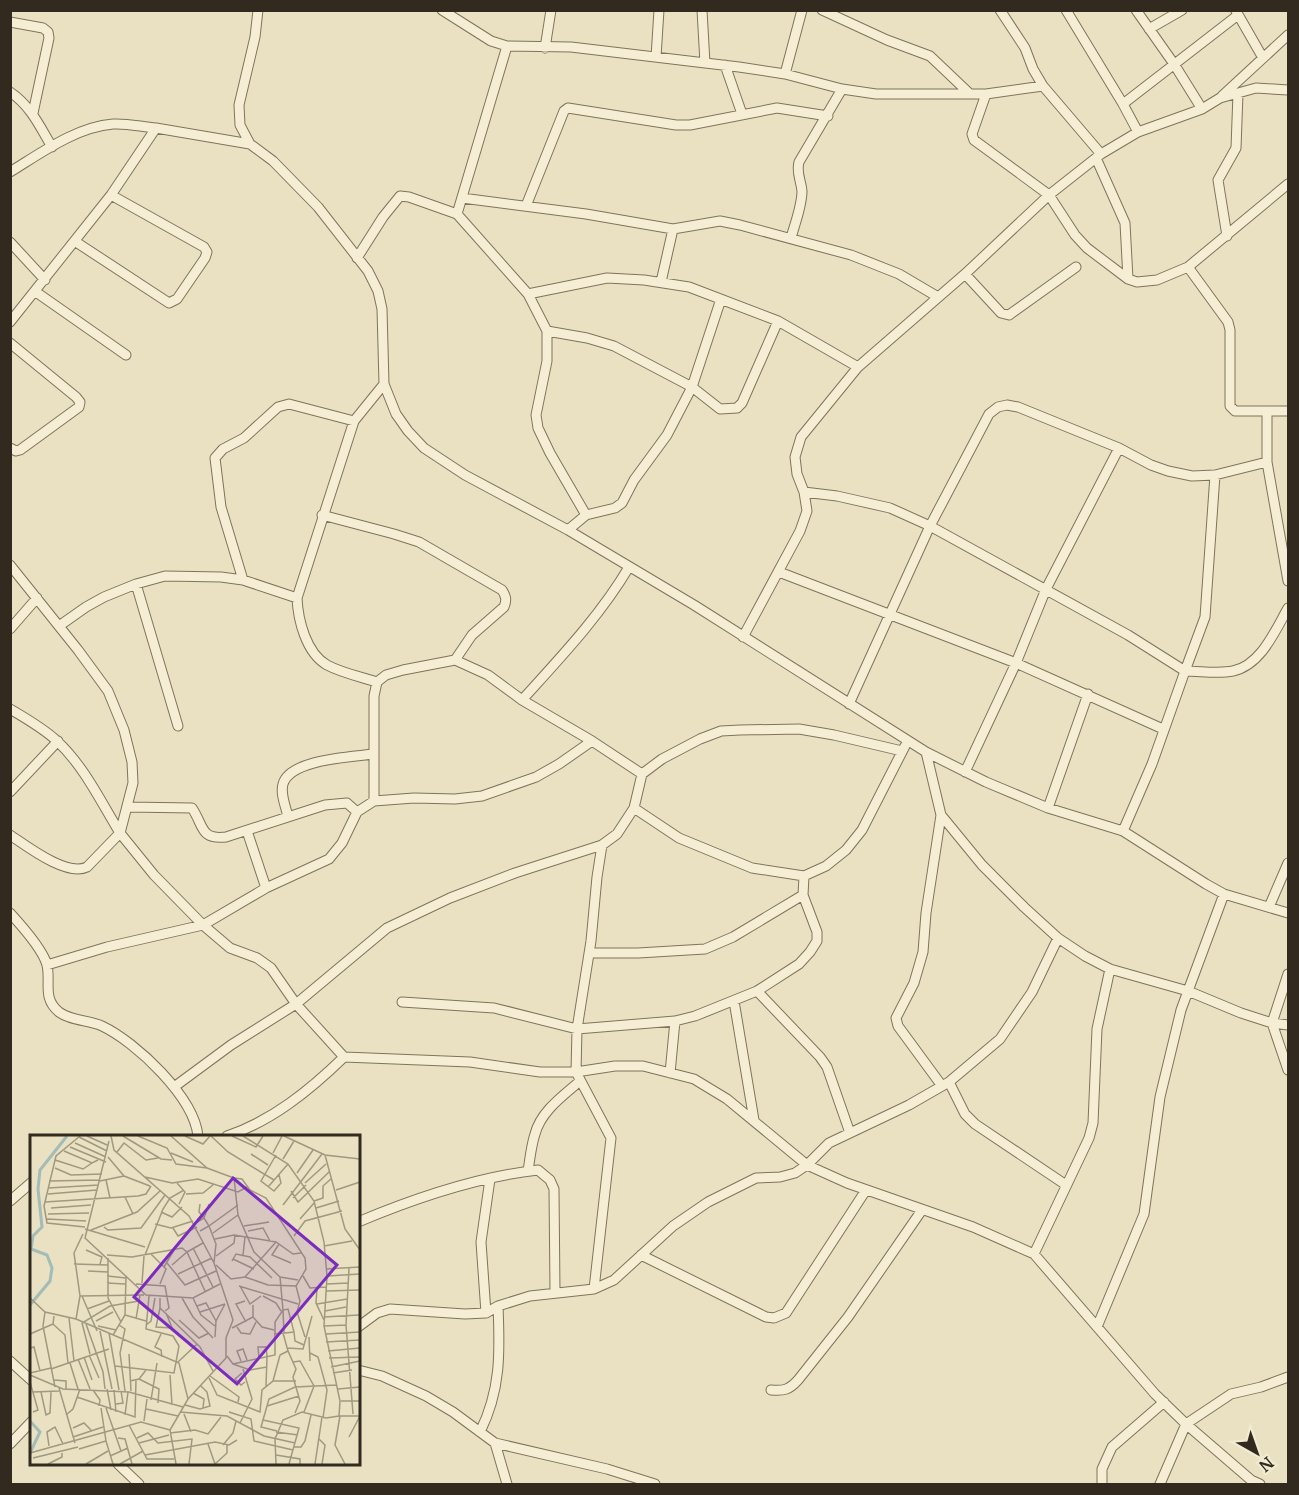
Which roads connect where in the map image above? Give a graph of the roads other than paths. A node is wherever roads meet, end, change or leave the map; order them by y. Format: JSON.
{"nodes":[{"id":1,"x":258,"y":10,"type":"edge"},
{"id":2,"x":442,"y":10,"type":"edge"},
{"id":3,"x":551,"y":10,"type":"edge"},
{"id":4,"x":659,"y":10,"type":"edge"},
{"id":5,"x":702,"y":10,"type":"edge"},
{"id":6,"x":802,"y":10,"type":"edge"},
{"id":7,"x":1000,"y":10,"type":"edge"},
{"id":8,"x":1066,"y":10,"type":"edge"},
{"id":9,"x":1136,"y":10,"type":"edge"},
{"id":10,"x":1182,"y":10,"type":"edge"},
{"id":11,"x":827,"y":11,"type":"edge"},
{"id":12,"x":1237,"y":13,"type":"edge"},
{"id":13,"x":10,"y":22,"type":"edge"},
{"id":14,"x":1149,"y":29,"type":"junction"},
{"id":15,"x":1288,"y":35,"type":"edge"},
{"id":16,"x":507,"y":46,"type":"junction"},
{"id":17,"x":545,"y":48,"type":"junction"},
{"id":18,"x":656,"y":57,"type":"junction"},
{"id":19,"x":1263,"y":58,"type":"junction"},
{"id":20,"x":705,"y":63,"type":"junction"},
{"id":21,"x":1174,"y":64,"type":"junction"},
{"id":22,"x":725,"y":65,"type":"junction"},
{"id":23,"x":785,"y":74,"type":"junction"},
{"id":24,"x":1043,"y":86,"type":"junction"},
{"id":25,"x":842,"y":89,"type":"junction"},
{"id":26,"x":1288,"y":90,"type":"edge"},
{"id":27,"x":10,"y":92,"type":"edge"},
{"id":28,"x":1238,"y":93,"type":"junction"},
{"id":29,"x":970,"y":94,"type":"junction"},
{"id":30,"x":986,"y":94,"type":"junction"},
{"id":31,"x":1220,"y":98,"type":"junction"},
{"id":32,"x":1124,"y":104,"type":"junction"},
{"id":33,"x":1202,"y":109,"type":"junction"},
{"id":34,"x":33,"y":113,"type":"junction"},
{"id":35,"x":742,"y":114,"type":"junction"},
{"id":36,"x":828,"y":116,"type":"junction"},
{"id":37,"x":156,"y":128,"type":"junction"},
{"id":38,"x":1138,"y":132,"type":"junction"},
{"id":39,"x":249,"y":144,"type":"junction"},
{"id":40,"x":52,"y":147,"type":"junction"},
{"id":41,"x":1098,"y":156,"type":"junction"},
{"id":42,"x":10,"y":172,"type":"edge"},
{"id":43,"x":1288,"y":184,"type":"edge"},
{"id":44,"x":111,"y":195,"type":"junction"},
{"id":45,"x":1049,"y":195,"type":"junction"},
{"id":46,"x":462,"y":198,"type":"junction"},
{"id":47,"x":526,"y":206,"type":"junction"},
{"id":48,"x":457,"y":214,"type":"junction"},
{"id":49,"x":673,"y":229,"type":"junction"},
{"id":50,"x":1227,"y":236,"type":"junction"},
{"id":51,"x":791,"y":238,"type":"junction"},
{"id":52,"x":10,"y":242,"type":"edge"},
{"id":53,"x":76,"y":242,"type":"junction"},
{"id":54,"x":357,"y":258,"type":"junction"},
{"id":55,"x":1076,"y":267,"type":"dead end"},
{"id":56,"x":1188,"y":267,"type":"junction"},
{"id":57,"x":965,"y":274,"type":"junction"},
{"id":58,"x":1128,"y":279,"type":"junction"},
{"id":59,"x":45,"y":280,"type":"junction"},
{"id":60,"x":661,"y":282,"type":"junction"},
{"id":61,"x":36,"y":292,"type":"junction"},
{"id":62,"x":528,"y":294,"type":"junction"},
{"id":63,"x":938,"y":297,"type":"junction"},
{"id":64,"x":721,"y":299,"type":"junction"},
{"id":65,"x":778,"y":321,"type":"junction"},
{"id":66,"x":10,"y":322,"type":"edge"},
{"id":67,"x":547,"y":331,"type":"junction"},
{"id":68,"x":10,"y":342,"type":"edge"},
{"id":69,"x":126,"y":355,"type":"dead end"},
{"id":70,"x":858,"y":367,"type":"junction"},
{"id":71,"x":384,"y":384,"type":"junction"},
{"id":72,"x":692,"y":387,"type":"junction"},
{"id":73,"x":1288,"y":411,"type":"edge"},
{"id":74,"x":1267,"y":412,"type":"junction"},
{"id":75,"x":354,"y":421,"type":"junction"},
{"id":76,"x":10,"y":448,"type":"edge"},
{"id":77,"x":1119,"y":448,"type":"junction"},
{"id":78,"x":1267,"y":462,"type":"junction"},
{"id":79,"x":1215,"y":475,"type":"junction"},
{"id":80,"x":804,"y":492,"type":"junction"},
{"id":81,"x":322,"y":515,"type":"junction"},
{"id":82,"x":586,"y":515,"type":"junction"},
{"id":83,"x":930,"y":526,"type":"junction"},
{"id":84,"x":568,"y":530,"type":"junction"},
{"id":85,"x":10,"y":565,"type":"edge"},
{"id":86,"x":629,"y":567,"type":"junction"},
{"id":87,"x":778,"y":572,"type":"junction"},
{"id":88,"x":243,"y":580,"type":"junction"},
{"id":89,"x":1288,"y":581,"type":"edge"},
{"id":90,"x":136,"y":584,"type":"junction"},
{"id":91,"x":1046,"y":589,"type":"junction"},
{"id":92,"x":37,"y":598,"type":"junction"},
{"id":93,"x":297,"y":598,"type":"junction"},
{"id":94,"x":1288,"y":608,"type":"edge"},
{"id":95,"x":889,"y":615,"type":"junction"},
{"id":96,"x":59,"y":626,"type":"junction"},
{"id":97,"x":10,"y":629,"type":"edge"},
{"id":98,"x":743,"y":637,"type":"junction"},
{"id":99,"x":455,"y":660,"type":"junction"},
{"id":100,"x":1016,"y":663,"type":"junction"},
{"id":101,"x":1185,"y":671,"type":"junction"},
{"id":102,"x":377,"y":682,"type":"junction"},
{"id":103,"x":1088,"y":694,"type":"junction"},
{"id":104,"x":522,"y":700,"type":"junction"},
{"id":105,"x":849,"y":704,"type":"junction"},
{"id":106,"x":10,"y":709,"type":"edge"},
{"id":107,"x":178,"y":726,"type":"dead end"},
{"id":108,"x":1163,"y":729,"type":"junction"},
{"id":109,"x":58,"y":741,"type":"junction"},
{"id":110,"x":592,"y":741,"type":"junction"},
{"id":111,"x":907,"y":741,"type":"junction"},
{"id":112,"x":902,"y":751,"type":"junction"},
{"id":113,"x":926,"y":752,"type":"junction"},
{"id":114,"x":373,"y":754,"type":"junction"},
{"id":115,"x":965,"y":772,"type":"junction"},
{"id":116,"x":642,"y":774,"type":"junction"},
{"id":117,"x":10,"y":792,"type":"edge"},
{"id":118,"x":374,"y":801,"type":"junction"},
{"id":119,"x":128,"y":807,"type":"junction"},
{"id":120,"x":634,"y":808,"type":"junction"},
{"id":121,"x":1048,"y":808,"type":"junction"},
{"id":122,"x":357,"y":812,"type":"junction"},
{"id":123,"x":941,"y":814,"type":"junction"},
{"id":124,"x":288,"y":817,"type":"junction"},
{"id":125,"x":247,"y":831,"type":"junction"},
{"id":126,"x":1123,"y":831,"type":"junction"},
{"id":127,"x":120,"y":833,"type":"junction"},
{"id":128,"x":10,"y":835,"type":"edge"},
{"id":129,"x":603,"y":845,"type":"junction"},
{"id":130,"x":1288,"y":863,"type":"edge"},
{"id":131,"x":804,"y":876,"type":"junction"},
{"id":132,"x":266,"y":888,"type":"junction"},
{"id":133,"x":1224,"y":894,"type":"junction"},
{"id":134,"x":803,"y":895,"type":"junction"},
{"id":135,"x":1269,"y":907,"type":"junction"},
{"id":136,"x":10,"y":913,"type":"edge"},
{"id":137,"x":1288,"y":913,"type":"edge"},
{"id":138,"x":203,"y":925,"type":"junction"},
{"id":139,"x":1058,"y":938,"type":"junction"},
{"id":140,"x":589,"y":953,"type":"junction"},
{"id":141,"x":47,"y":965,"type":"junction"},
{"id":142,"x":1110,"y":969,"type":"junction"},
{"id":143,"x":1288,"y":974,"type":"edge"},
{"id":144,"x":757,"y":991,"type":"junction"},
{"id":145,"x":1188,"y":991,"type":"junction"},
{"id":146,"x":734,"y":1000,"type":"junction"},
{"id":147,"x":402,"y":1002,"type":"dead end"},
{"id":148,"x":296,"y":1004,"type":"junction"},
{"id":149,"x":675,"y":1021,"type":"junction"},
{"id":150,"x":1272,"y":1023,"type":"junction"},
{"id":151,"x":1288,"y":1025,"type":"edge"},
{"id":152,"x":577,"y":1029,"type":"junction"},
{"id":153,"x":344,"y":1058,"type":"junction"},
{"id":154,"x":1288,"y":1070,"type":"edge"},
{"id":155,"x":670,"y":1073,"type":"junction"},
{"id":156,"x":578,"y":1076,"type":"junction"},
{"id":157,"x":945,"y":1084,"type":"junction"},
{"id":158,"x":174,"y":1087,"type":"junction"},
{"id":159,"x":754,"y":1120,"type":"junction"},
{"id":160,"x":850,"y":1133,"type":"junction"},
{"id":161,"x":198,"y":1135,"type":"edge"},
{"id":162,"x":231,"y":1135,"type":"edge"},
{"id":163,"x":807,"y":1165,"type":"junction"},
{"id":164,"x":528,"y":1172,"type":"junction"},
{"id":165,"x":490,"y":1179,"type":"junction"},
{"id":166,"x":30,"y":1184,"type":"edge"},
{"id":167,"x":1066,"y":1185,"type":"junction"},
{"id":168,"x":866,"y":1190,"type":"junction"},
{"id":169,"x":10,"y":1201,"type":"edge"},
{"id":170,"x":922,"y":1210,"type":"junction"},
{"id":171,"x":360,"y":1221,"type":"edge"},
{"id":172,"x":1034,"y":1254,"type":"junction"},
{"id":173,"x":641,"y":1255,"type":"junction"},
{"id":174,"x":594,"y":1289,"type":"junction"},
{"id":175,"x":555,"y":1292,"type":"junction"},
{"id":176,"x":498,"y":1306,"type":"junction"},
{"id":177,"x":486,"y":1313,"type":"junction"},
{"id":178,"x":360,"y":1326,"type":"edge"},
{"id":179,"x":1097,"y":1327,"type":"junction"},
{"id":180,"x":10,"y":1361,"type":"edge"},
{"id":181,"x":360,"y":1370,"type":"edge"},
{"id":182,"x":1288,"y":1377,"type":"edge"},
{"id":183,"x":30,"y":1379,"type":"edge"},
{"id":184,"x":771,"y":1390,"type":"dead end"},
{"id":185,"x":1164,"y":1402,"type":"junction"},
{"id":186,"x":30,"y":1423,"type":"edge"},
{"id":187,"x":1186,"y":1424,"type":"junction"},
{"id":188,"x":480,"y":1432,"type":"junction"},
{"id":189,"x":495,"y":1443,"type":"junction"},
{"id":190,"x":10,"y":1444,"type":"edge"},
{"id":191,"x":119,"y":1465,"type":"edge"},
{"id":192,"x":139,"y":1485,"type":"edge"},
{"id":193,"x":507,"y":1485,"type":"edge"},
{"id":194,"x":655,"y":1485,"type":"edge"},
{"id":195,"x":1102,"y":1485,"type":"edge"},
{"id":196,"x":1160,"y":1485,"type":"edge"},
{"id":197,"x":1260,"y":1485,"type":"edge"}],
"edges":[{"from":1,"to":39,"type":"street"},
{"from":2,"to":16,"type":"street"},
{"from":3,"to":17,"type":"street"},
{"from":4,"to":18,"type":"street"},
{"from":5,"to":20,"type":"street"},
{"from":6,"to":23,"type":"street"},
{"from":7,"to":24,"type":"street"},
{"from":8,"to":32,"type":"street"},
{"from":9,"to":14,"type":"street"},
{"from":10,"to":14,"type":"street"},
{"from":11,"to":29,"type":"street"},
{"from":12,"to":19,"type":"street"},
{"from":12,"to":21,"type":"street"},
{"from":13,"to":34,"type":"street"},
{"from":14,"to":21,"type":"street"},
{"from":15,"to":19,"type":"street"},
{"from":16,"to":17,"type":"street"},
{"from":16,"to":46,"type":"street"},
{"from":17,"to":18,"type":"street"},
{"from":18,"to":20,"type":"street"},
{"from":19,"to":31,"type":"street"},
{"from":20,"to":22,"type":"street"},
{"from":21,"to":32,"type":"street"},
{"from":21,"to":33,"type":"street"},
{"from":22,"to":23,"type":"street"},
{"from":22,"to":35,"type":"street"},
{"from":23,"to":25,"type":"street"},
{"from":24,"to":30,"type":"street"},
{"from":24,"to":41,"type":"street"},
{"from":25,"to":29,"type":"street"},
{"from":25,"to":36,"type":"street"},
{"from":26,"to":28,"type":"street"},
{"from":27,"to":34,"type":"street"},
{"from":28,"to":31,"type":"street"},
{"from":28,"to":50,"type":"street"},
{"from":29,"to":30,"type":"street"},
{"from":30,"to":45,"type":"street"},
{"from":31,"to":33,"type":"street"},
{"from":32,"to":38,"type":"street"},
{"from":33,"to":38,"type":"street"},
{"from":34,"to":40,"type":"street"},
{"from":35,"to":36,"type":"street"},
{"from":35,"to":47,"type":"street"},
{"from":36,"to":51,"type":"street"},
{"from":37,"to":39,"type":"street"},
{"from":37,"to":40,"type":"street"},
{"from":37,"to":44,"type":"street"},
{"from":38,"to":41,"type":"street"},
{"from":39,"to":54,"type":"street"},
{"from":40,"to":42,"type":"street"},
{"from":41,"to":45,"type":"street"},
{"from":41,"to":58,"type":"street"},
{"from":43,"to":50,"type":"street"},
{"from":44,"to":53,"type":"street"},
{"from":44,"to":53,"type":"street"},
{"from":45,"to":57,"type":"street"},
{"from":45,"to":58,"type":"street"},
{"from":46,"to":47,"type":"street"},
{"from":46,"to":48,"type":"street"},
{"from":47,"to":49,"type":"street"},
{"from":48,"to":54,"type":"street"},
{"from":48,"to":62,"type":"street"},
{"from":49,"to":51,"type":"street"},
{"from":49,"to":60,"type":"street"},
{"from":50,"to":56,"type":"street"},
{"from":51,"to":63,"type":"street"},
{"from":52,"to":59,"type":"street"},
{"from":53,"to":59,"type":"street"},
{"from":54,"to":71,"type":"street"},
{"from":55,"to":57,"type":"street"},
{"from":56,"to":58,"type":"street"},
{"from":56,"to":74,"type":"street"},
{"from":57,"to":63,"type":"street"},
{"from":59,"to":61,"type":"street"},
{"from":60,"to":62,"type":"street"},
{"from":60,"to":64,"type":"street"},
{"from":61,"to":66,"type":"street"},
{"from":61,"to":69,"type":"street"},
{"from":62,"to":67,"type":"street"},
{"from":63,"to":70,"type":"street"},
{"from":64,"to":65,"type":"street"},
{"from":64,"to":72,"type":"street"},
{"from":65,"to":70,"type":"street"},
{"from":65,"to":72,"type":"street"},
{"from":67,"to":72,"type":"street"},
{"from":67,"to":82,"type":"street"},
{"from":68,"to":76,"type":"street"},
{"from":70,"to":80,"type":"street"},
{"from":71,"to":75,"type":"street"},
{"from":71,"to":84,"type":"street"},
{"from":72,"to":82,"type":"street"},
{"from":73,"to":74,"type":"street"},
{"from":74,"to":78,"type":"street"},
{"from":75,"to":81,"type":"street"},
{"from":75,"to":88,"type":"street"},
{"from":77,"to":79,"type":"street"},
{"from":77,"to":83,"type":"street"},
{"from":77,"to":91,"type":"street"},
{"from":78,"to":79,"type":"street"},
{"from":78,"to":89,"type":"street"},
{"from":79,"to":101,"type":"street"},
{"from":80,"to":83,"type":"street"},
{"from":80,"to":87,"type":"street"},
{"from":81,"to":93,"type":"street"},
{"from":81,"to":99,"type":"street"},
{"from":82,"to":84,"type":"street"},
{"from":83,"to":91,"type":"street"},
{"from":83,"to":95,"type":"street"},
{"from":84,"to":86,"type":"street"},
{"from":85,"to":92,"type":"street"},
{"from":86,"to":98,"type":"street"},
{"from":86,"to":104,"type":"street"},
{"from":87,"to":95,"type":"street"},
{"from":87,"to":98,"type":"street"},
{"from":88,"to":90,"type":"street"},
{"from":88,"to":93,"type":"street"},
{"from":90,"to":96,"type":"street"},
{"from":90,"to":107,"type":"street"},
{"from":91,"to":100,"type":"street"},
{"from":91,"to":101,"type":"street"},
{"from":92,"to":96,"type":"street"},
{"from":92,"to":97,"type":"street"},
{"from":93,"to":102,"type":"street"},
{"from":94,"to":101,"type":"street"},
{"from":95,"to":100,"type":"street"},
{"from":95,"to":105,"type":"street"},
{"from":96,"to":119,"type":"street"},
{"from":98,"to":105,"type":"street"},
{"from":99,"to":102,"type":"street"},
{"from":99,"to":104,"type":"street"},
{"from":100,"to":103,"type":"street"},
{"from":100,"to":115,"type":"street"},
{"from":101,"to":108,"type":"street"},
{"from":102,"to":114,"type":"street"},
{"from":103,"to":108,"type":"street"},
{"from":103,"to":121,"type":"street"},
{"from":104,"to":110,"type":"street"},
{"from":105,"to":111,"type":"street"},
{"from":106,"to":109,"type":"street"},
{"from":108,"to":126,"type":"street"},
{"from":109,"to":117,"type":"street"},
{"from":109,"to":127,"type":"street"},
{"from":110,"to":116,"type":"street"},
{"from":110,"to":118,"type":"street"},
{"from":111,"to":112,"type":"street"},
{"from":111,"to":113,"type":"street"},
{"from":112,"to":116,"type":"street"},
{"from":112,"to":131,"type":"street"},
{"from":113,"to":115,"type":"street"},
{"from":113,"to":123,"type":"street"},
{"from":114,"to":118,"type":"street"},
{"from":114,"to":124,"type":"street"},
{"from":115,"to":121,"type":"street"},
{"from":116,"to":120,"type":"street"},
{"from":118,"to":122,"type":"street"},
{"from":119,"to":125,"type":"street"},
{"from":119,"to":127,"type":"street"},
{"from":120,"to":129,"type":"street"},
{"from":120,"to":131,"type":"street"},
{"from":121,"to":126,"type":"street"},
{"from":122,"to":124,"type":"street"},
{"from":122,"to":132,"type":"street"},
{"from":123,"to":139,"type":"street"},
{"from":123,"to":157,"type":"street"},
{"from":124,"to":125,"type":"street"},
{"from":125,"to":132,"type":"street"},
{"from":126,"to":133,"type":"street"},
{"from":127,"to":128,"type":"street"},
{"from":127,"to":138,"type":"street"},
{"from":129,"to":140,"type":"street"},
{"from":129,"to":148,"type":"street"},
{"from":130,"to":135,"type":"street"},
{"from":131,"to":134,"type":"street"},
{"from":132,"to":138,"type":"street"},
{"from":133,"to":135,"type":"street"},
{"from":133,"to":145,"type":"street"},
{"from":134,"to":140,"type":"street"},
{"from":134,"to":144,"type":"street"},
{"from":135,"to":137,"type":"street"},
{"from":136,"to":141,"type":"street"},
{"from":138,"to":141,"type":"street"},
{"from":138,"to":148,"type":"street"},
{"from":139,"to":142,"type":"street"},
{"from":139,"to":157,"type":"street"},
{"from":140,"to":152,"type":"street"},
{"from":141,"to":158,"type":"street"},
{"from":142,"to":145,"type":"street"},
{"from":142,"to":167,"type":"street"},
{"from":143,"to":150,"type":"street"},
{"from":144,"to":146,"type":"street"},
{"from":144,"to":160,"type":"street"},
{"from":145,"to":150,"type":"street"},
{"from":145,"to":179,"type":"street"},
{"from":146,"to":149,"type":"street"},
{"from":146,"to":159,"type":"street"},
{"from":147,"to":152,"type":"street"},
{"from":148,"to":153,"type":"street"},
{"from":148,"to":158,"type":"street"},
{"from":149,"to":152,"type":"street"},
{"from":149,"to":155,"type":"street"},
{"from":150,"to":151,"type":"street"},
{"from":150,"to":154,"type":"street"},
{"from":152,"to":156,"type":"street"},
{"from":153,"to":156,"type":"street"},
{"from":153,"to":162,"type":"street"},
{"from":155,"to":156,"type":"street"},
{"from":155,"to":159,"type":"street"},
{"from":156,"to":164,"type":"street"},
{"from":156,"to":174,"type":"street"},
{"from":157,"to":160,"type":"street"},
{"from":157,"to":167,"type":"street"},
{"from":158,"to":161,"type":"street"},
{"from":159,"to":163,"type":"street"},
{"from":160,"to":163,"type":"street"},
{"from":163,"to":168,"type":"street"},
{"from":163,"to":173,"type":"street"},
{"from":164,"to":165,"type":"street"},
{"from":164,"to":175,"type":"street"},
{"from":165,"to":171,"type":"street"},
{"from":165,"to":177,"type":"street"},
{"from":166,"to":169,"type":"street"},
{"from":167,"to":172,"type":"street"},
{"from":168,"to":170,"type":"street"},
{"from":168,"to":173,"type":"street"},
{"from":170,"to":172,"type":"street"},
{"from":170,"to":184,"type":"street"},
{"from":172,"to":179,"type":"street"},
{"from":173,"to":174,"type":"street"},
{"from":174,"to":175,"type":"street"},
{"from":175,"to":176,"type":"street"},
{"from":176,"to":177,"type":"street"},
{"from":176,"to":188,"type":"street"},
{"from":177,"to":178,"type":"street"},
{"from":179,"to":185,"type":"street"},
{"from":180,"to":183,"type":"street"},
{"from":181,"to":188,"type":"street"},
{"from":182,"to":187,"type":"street"},
{"from":185,"to":187,"type":"street"},
{"from":185,"to":195,"type":"street"},
{"from":186,"to":190,"type":"street"},
{"from":187,"to":196,"type":"street"},
{"from":187,"to":197,"type":"street"},
{"from":188,"to":189,"type":"street"},
{"from":189,"to":193,"type":"street"},
{"from":189,"to":194,"type":"street"},
{"from":191,"to":192,"type":"street"}]}
